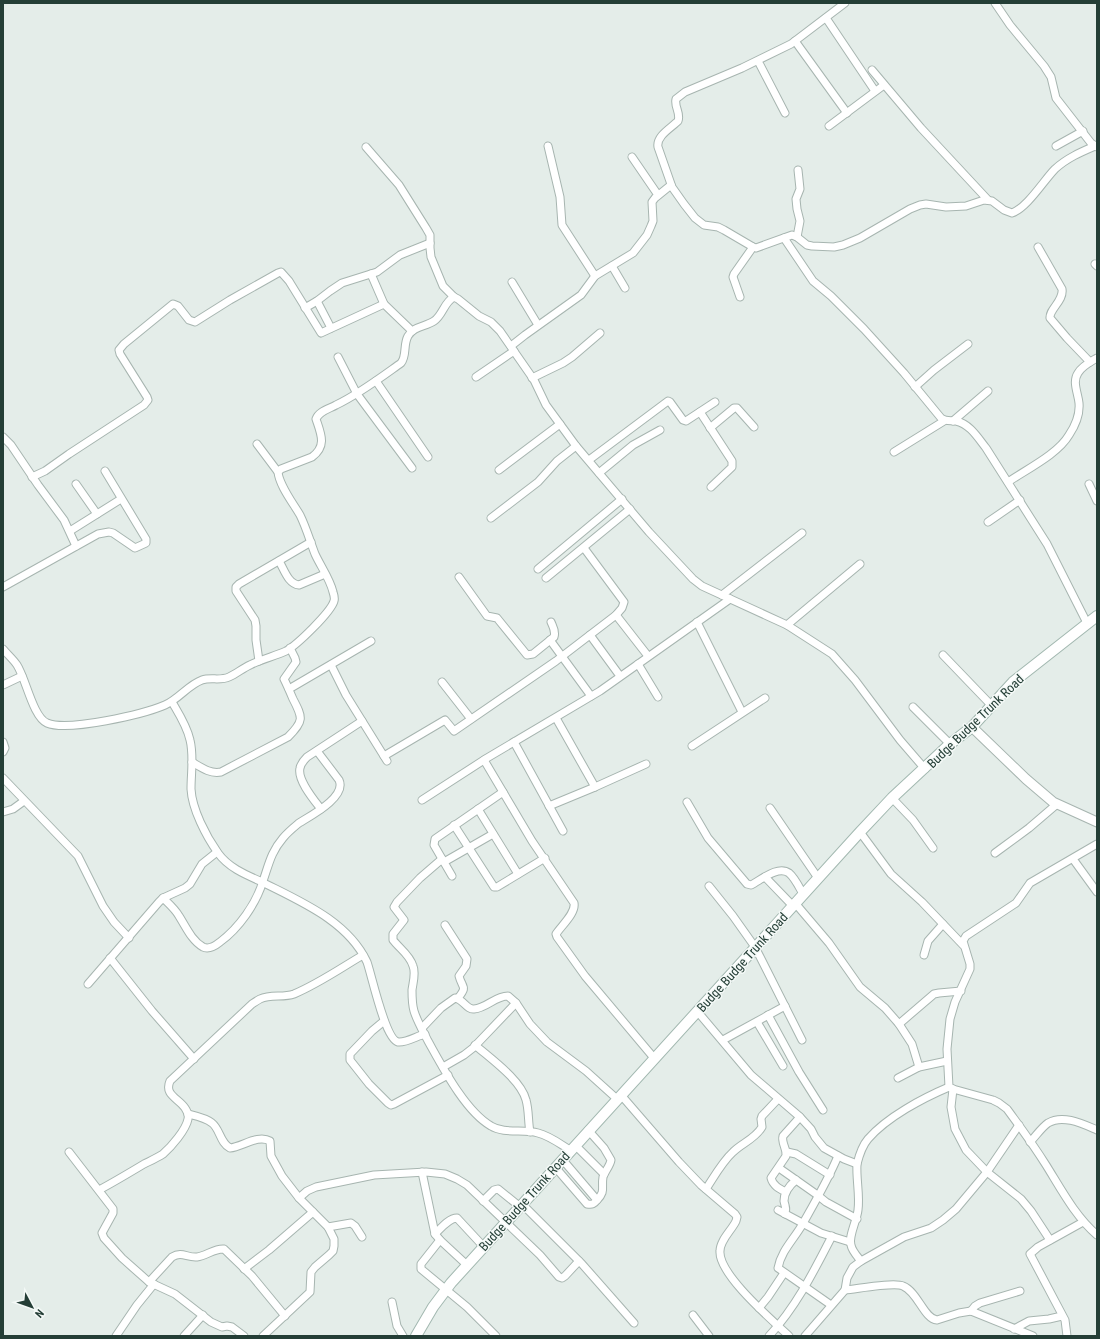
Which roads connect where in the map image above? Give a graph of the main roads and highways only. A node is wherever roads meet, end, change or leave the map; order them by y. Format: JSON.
{"nodes":[{"id":1,"x":1097,"y":616,"type":"edge"},
{"id":2,"x":416,"y":1336,"type":"edge"}],
"edges":[{"from":1,"to":2,"type":"main road","name":"Budge Budge Trunk Road"}]}
